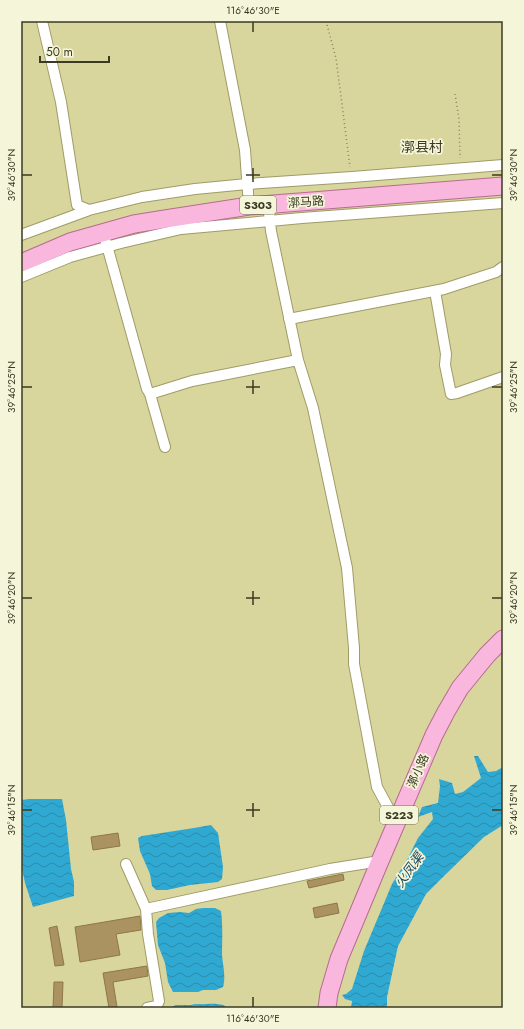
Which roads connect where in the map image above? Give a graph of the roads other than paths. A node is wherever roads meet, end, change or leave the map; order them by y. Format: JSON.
{"nodes":[{"id":1,"x":42,"y":21,"type":"edge"},
{"id":2,"x":220,"y":21,"type":"edge"},
{"id":3,"x":503,"y":165,"type":"edge"},
{"id":4,"x":503,"y":176,"type":"edge"},
{"id":5,"x":503,"y":186,"type":"edge"},
{"id":6,"x":248,"y":195,"type":"junction"},
{"id":7,"x":503,"y":203,"type":"edge"},
{"id":8,"x":89,"y":210,"type":"junction"},
{"id":9,"x":269,"y":213,"type":"junction"},
{"id":10,"x":21,"y":235,"type":"edge"},
{"id":11,"x":106,"y":239,"type":"junction"},
{"id":12,"x":21,"y":252,"type":"edge"},
{"id":13,"x":21,"y":263,"type":"edge"},
{"id":14,"x":503,"y":267,"type":"edge"},
{"id":15,"x":21,"y":277,"type":"edge"},
{"id":16,"x":435,"y":291,"type":"junction"},
{"id":17,"x":289,"y":318,"type":"junction"},
{"id":18,"x":298,"y":360,"type":"junction"},
{"id":19,"x":503,"y":377,"type":"edge"},
{"id":20,"x":150,"y":394,"type":"junction"},
{"id":21,"x":165,"y":447,"type":"dead end"},
{"id":22,"x":503,"y":639,"type":"edge"},
{"id":23,"x":396,"y":822,"type":"junction"},
{"id":24,"x":380,"y":860,"type":"junction"},
{"id":25,"x":126,"y":864,"type":"dead end"},
{"id":26,"x":146,"y":908,"type":"junction"},
{"id":27,"x":154,"y":1007,"type":"edge"},
{"id":28,"x":327,"y":1008,"type":"edge"}],
"edges":[{"from":1,"to":8,"type":"street"},
{"from":2,"to":6,"type":"street"},
{"from":3,"to":6,"type":"street"},
{"from":4,"to":6,"type":"main road","name":"漷马路","number":"S303"},
{"from":5,"to":9,"type":"main road","name":"漷马路","number":"S303"},
{"from":6,"to":8,"type":"street"},
{"from":6,"to":9,"type":"main road","name":"漷马路","number":"S303"},
{"from":6,"to":11,"type":"main road","name":"漷马路","number":"S303"},
{"from":6,"to":12,"type":"main road","name":"漷马路","number":"S303"},
{"from":7,"to":9,"type":"street"},
{"from":8,"to":10,"type":"street"},
{"from":9,"to":11,"type":"street"},
{"from":9,"to":17,"type":"street"},
{"from":11,"to":13,"type":"main road","name":"漷马路","number":"S303"},
{"from":11,"to":15,"type":"street"},
{"from":11,"to":20,"type":"street"},
{"from":14,"to":16,"type":"street"},
{"from":16,"to":17,"type":"street"},
{"from":16,"to":19,"type":"street"},
{"from":17,"to":18,"type":"street"},
{"from":18,"to":20,"type":"street"},
{"from":18,"to":23,"type":"street"},
{"from":20,"to":21,"type":"street"},
{"from":22,"to":23,"type":"main road","name":"漷小路","number":"S223"},
{"from":23,"to":24,"type":"main road","name":"漷小路","number":"S223"},
{"from":24,"to":26,"type":"street"},
{"from":24,"to":28,"type":"main road","name":"漷小路","number":"S223"},
{"from":25,"to":26,"type":"street"},
{"from":26,"to":27,"type":"street"}]}
